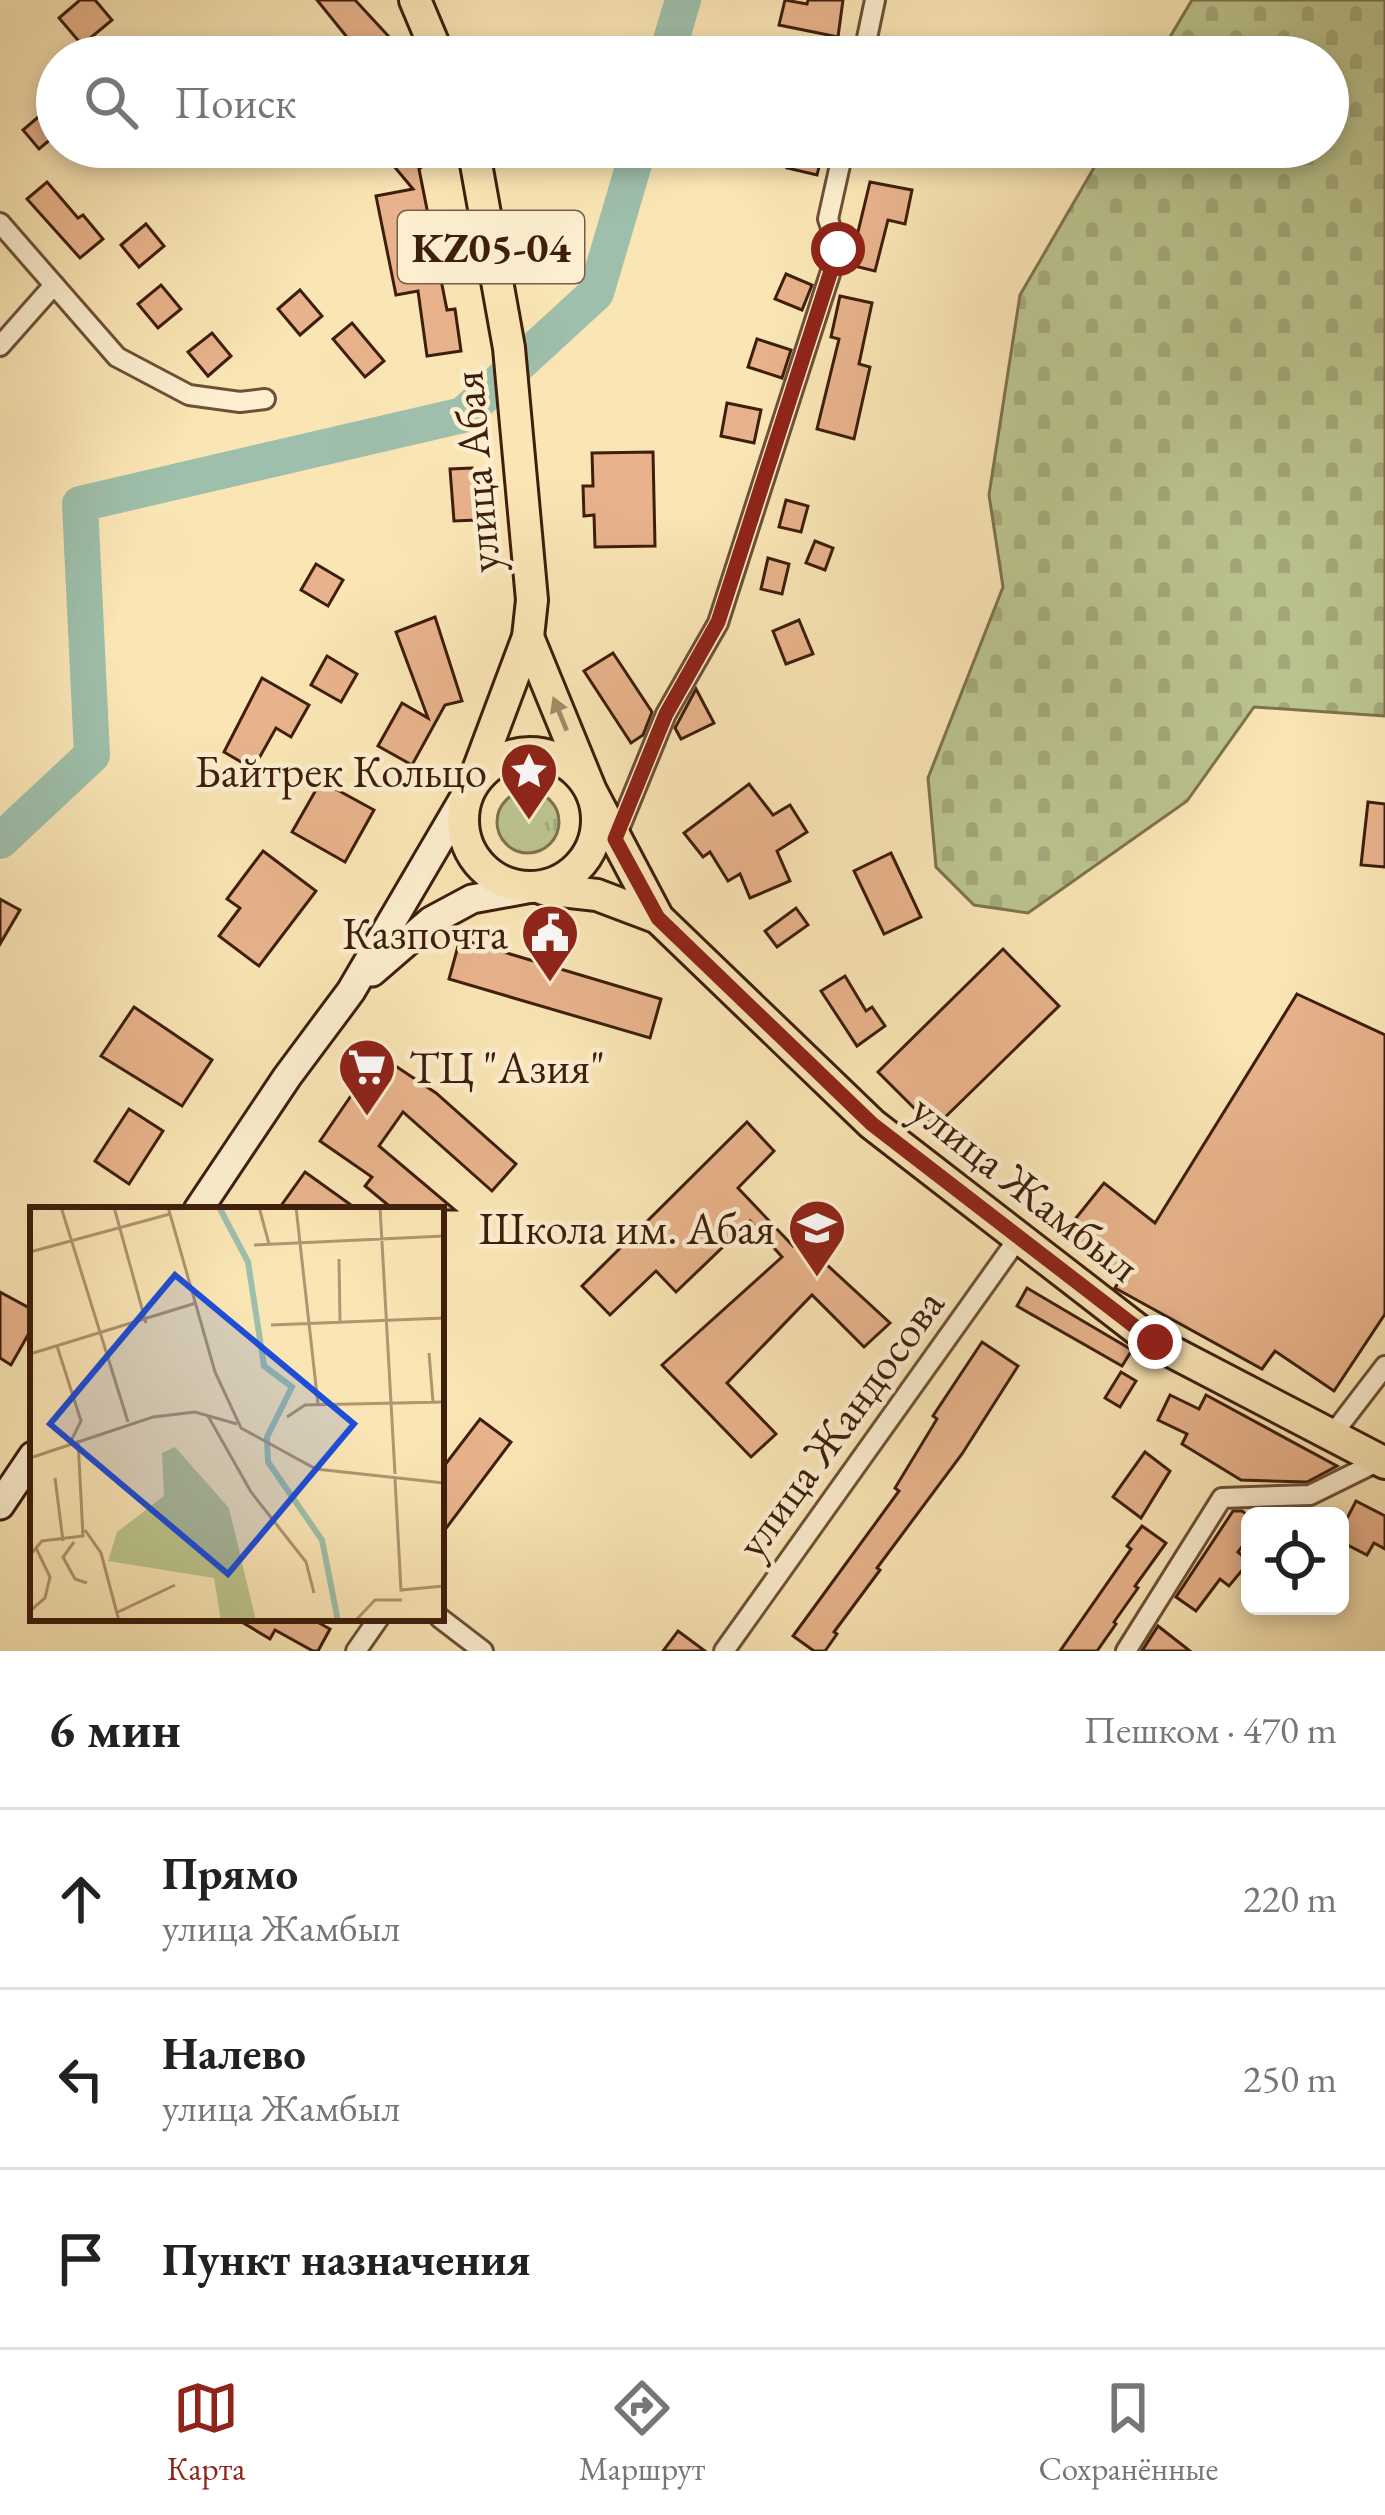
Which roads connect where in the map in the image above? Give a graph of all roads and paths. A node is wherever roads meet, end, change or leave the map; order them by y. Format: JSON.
{"nodes":[{"id":1,"x":415,"y":0,"type":"edge"},
{"id":2,"x":875,"y":0,"type":"edge"},
{"id":3,"x":430,"y":36,"type":"edge"},
{"id":4,"x":867,"y":36,"type":"edge"},
{"id":5,"x":477,"y":168,"type":"edge"},
{"id":6,"x":839,"y":168,"type":"edge"},
{"id":7,"x":0,"y":223,"type":"edge"},
{"id":8,"x":54,"y":285,"type":"junction"},
{"id":9,"x":0,"y":346,"type":"edge"},
{"id":10,"x":265,"y":399,"type":"dead end"},
{"id":11,"x":528,"y":638,"type":"junction"},
{"id":12,"x":474,"y":781,"type":"junction"},
{"id":13,"x":591,"y":791,"type":"junction"},
{"id":14,"x":615,"y":839,"type":"junction"},
{"id":15,"x":532,"y":888,"type":"junction"},
{"id":16,"x":658,"y":918,"type":"junction"},
{"id":17,"x":351,"y":991,"type":"junction"},
{"id":18,"x":200,"y":1207,"type":"edge"},
{"id":19,"x":1017,"y":1240,"type":"junction"},
{"id":20,"x":1385,"y":1366,"type":"edge"},
{"id":21,"x":1332,"y":1435,"type":"junction"},
{"id":22,"x":30,"y":1460,"type":"edge"},
{"id":23,"x":1383,"y":1461,"type":"edge"},
{"id":24,"x":0,"y":1505,"type":"edge"},
{"id":25,"x":377,"y":1621,"type":"edge"},
{"id":26,"x":444,"y":1621,"type":"edge"},
{"id":27,"x":356,"y":1651,"type":"edge"},
{"id":28,"x":483,"y":1651,"type":"edge"},
{"id":29,"x":724,"y":1651,"type":"edge"},
{"id":30,"x":1126,"y":1651,"type":"edge"}],
"edges":[{"from":1,"to":3,"type":"main road"},
{"from":2,"to":4,"type":"street"},
{"from":5,"to":11,"type":"main road","name":"улица Абая","number":"KZ05-04"},
{"from":6,"to":14,"type":"street"},
{"from":7,"to":8,"type":"street"},
{"from":8,"to":9,"type":"street"},
{"from":8,"to":10,"type":"street"},
{"from":11,"to":12,"type":"main road","name":"улица Абая","number":"KZ05-04"},
{"from":13,"to":11,"type":"main road","name":"улица Жамбыл","number":"KZ05-04","one_way":true},
{"from":12,"to":13,"type":"main road","number":"KZ05-04"},
{"from":12,"to":15,"type":"main road","number":"KZ05-04"},
{"from":12,"to":17,"type":"main road"},
{"from":13,"to":14,"type":"main road","name":"улица Жамбыл","number":"KZ05-04"},
{"from":13,"to":15,"type":"main road","number":"KZ05-04"},
{"from":14,"to":16,"type":"main road","name":"улица Жамбыл","number":"KZ05-04"},
{"from":15,"to":16,"type":"main road","name":"улица Жамбыл","number":"KZ05-04"},
{"from":15,"to":17,"type":"main road"},
{"from":16,"to":19,"type":"main road","name":"улица Жамбыл","number":"KZ05-04"},
{"from":17,"to":18,"type":"main road"},
{"from":19,"to":21,"type":"main road","name":"улица Жамбыл","number":"KZ05-04"},
{"from":19,"to":29,"type":"street","name":"улица Жандосова"},
{"from":20,"to":21,"type":"street"},
{"from":21,"to":23,"type":"main road","name":"улица Жамбыл","number":"KZ05-04"},
{"from":22,"to":24,"type":"main road"},
{"from":23,"to":30,"type":"street"},
{"from":25,"to":27,"type":"street"},
{"from":26,"to":28,"type":"street"}]}
